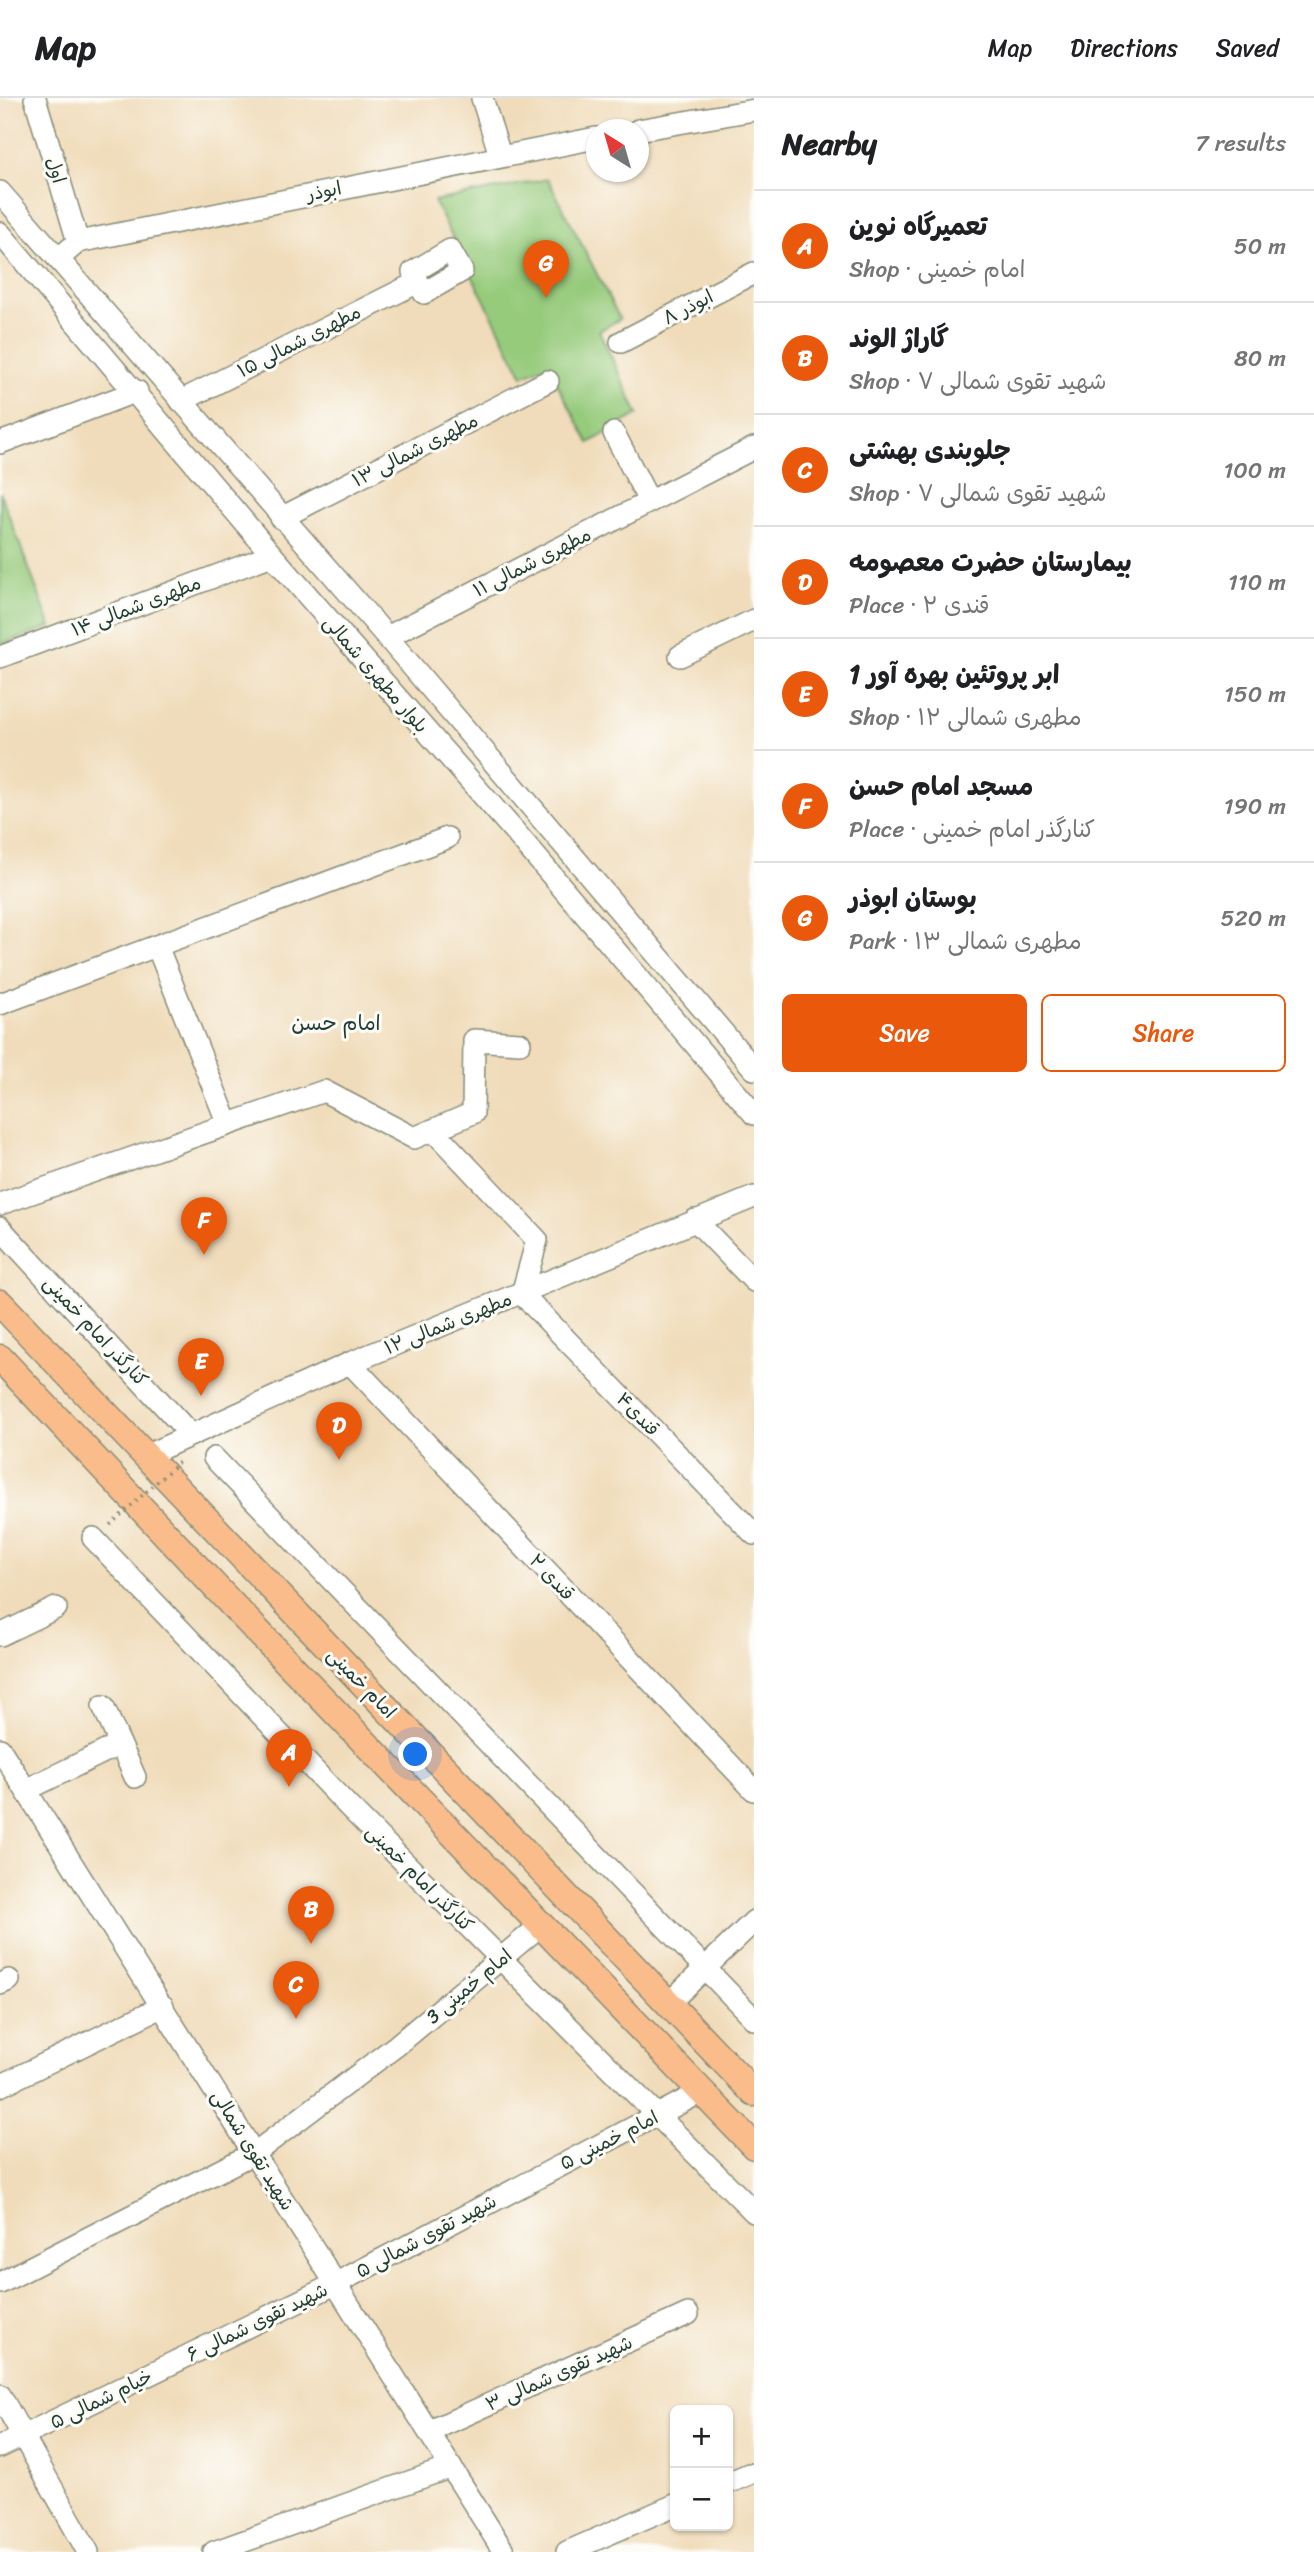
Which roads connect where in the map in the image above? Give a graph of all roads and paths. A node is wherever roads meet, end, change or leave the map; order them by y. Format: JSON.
{"nodes":[{"id":1,"x":35,"y":98,"type":"edge"},
{"id":2,"x":482,"y":98,"type":"edge"},
{"id":3,"x":754,"y":110,"type":"edge"},
{"id":4,"x":649,"y":128,"type":"edge"},
{"id":5,"x":586,"y":140,"type":"edge"},
{"id":6,"x":500,"y":155,"type":"junction"},
{"id":7,"x":0,"y":192,"type":"edge"},
{"id":8,"x":0,"y":233,"type":"edge"},
{"id":9,"x":78,"y":242,"type":"junction"},
{"id":10,"x":58,"y":259,"type":"junction"},
{"id":11,"x":754,"y":273,"type":"edge"},
{"id":12,"x":418,"y":282,"type":"dead end"},
{"id":13,"x":621,"y":342,"type":"dead end"},
{"id":14,"x":548,"y":381,"type":"dead end"},
{"id":15,"x":137,"y":391,"type":"junction"},
{"id":16,"x":181,"y":401,"type":"junction"},
{"id":17,"x":614,"y":433,"type":"dead end"},
{"id":18,"x":0,"y":443,"type":"edge"},
{"id":19,"x":754,"y":448,"type":"edge"},
{"id":20,"x":649,"y":501,"type":"junction"},
{"id":21,"x":281,"y":518,"type":"junction"},
{"id":22,"x":272,"y":555,"type":"junction"},
{"id":23,"x":754,"y":620,"type":"edge"},
{"id":24,"x":387,"y":638,"type":"junction"},
{"id":25,"x":680,"y":656,"type":"dead end"},
{"id":26,"x":0,"y":657,"type":"edge"},
{"id":27,"x":447,"y":838,"type":"dead end"},
{"id":28,"x":157,"y":946,"type":"junction"},
{"id":29,"x":0,"y":1004,"type":"edge"},
{"id":30,"x":520,"y":1043,"type":"dead end"},
{"id":31,"x":754,"y":1069,"type":"edge"},
{"id":32,"x":754,"y":1114,"type":"edge"},
{"id":33,"x":228,"y":1124,"type":"junction"},
{"id":34,"x":433,"y":1130,"type":"junction"},
{"id":35,"x":754,"y":1196,"type":"edge"},
{"id":36,"x":0,"y":1204,"type":"edge"},
{"id":37,"x":695,"y":1220,"type":"junction"},
{"id":38,"x":0,"y":1228,"type":"edge"},
{"id":39,"x":754,"y":1281,"type":"edge"},
{"id":40,"x":522,"y":1294,"type":"junction"},
{"id":41,"x":0,"y":1303,"type":"edge"},
{"id":42,"x":0,"y":1357,"type":"edge"},
{"id":43,"x":350,"y":1363,"type":"junction"},
{"id":44,"x":191,"y":1435,"type":"junction"},
{"id":45,"x":145,"y":1456,"type":"junction"},
{"id":46,"x":214,"y":1458,"type":"dead end"},
{"id":47,"x":182,"y":1460,"type":"dead end"},
{"id":48,"x":102,"y":1531,"type":"joint"},
{"id":49,"x":754,"y":1534,"type":"edge"},
{"id":50,"x":55,"y":1608,"type":"dead end"},
{"id":51,"x":0,"y":1635,"type":"edge"},
{"id":52,"x":103,"y":1706,"type":"dead end"},
{"id":53,"x":120,"y":1744,"type":"junction"},
{"id":54,"x":0,"y":1749,"type":"edge"},
{"id":55,"x":135,"y":1777,"type":"dead end"},
{"id":56,"x":26,"y":1790,"type":"junction"},
{"id":57,"x":754,"y":1790,"type":"edge"},
{"id":58,"x":754,"y":1920,"type":"edge"},
{"id":59,"x":541,"y":1926,"type":"junction"},
{"id":60,"x":502,"y":1959,"type":"junction"},
{"id":61,"x":705,"y":1968,"type":"junction"},
{"id":62,"x":668,"y":2004,"type":"junction"},
{"id":63,"x":163,"y":2006,"type":"junction"},
{"id":64,"x":754,"y":2019,"type":"edge"},
{"id":65,"x":7,"y":2082,"type":"edge"},
{"id":66,"x":701,"y":2092,"type":"junction"},
{"id":67,"x":754,"y":2093,"type":"edge"},
{"id":68,"x":658,"y":2115,"type":"junction"},
{"id":69,"x":754,"y":2146,"type":"edge"},
{"id":70,"x":256,"y":2152,"type":"junction"},
{"id":71,"x":516,"y":2188,"type":"joint"},
{"id":72,"x":754,"y":2212,"type":"edge"},
{"id":73,"x":0,"y":2283,"type":"edge"},
{"id":74,"x":335,"y":2284,"type":"junction"},
{"id":75,"x":688,"y":2314,"type":"dead end"},
{"id":76,"x":179,"y":2361,"type":"joint"},
{"id":77,"x":0,"y":2395,"type":"edge"},
{"id":78,"x":430,"y":2431,"type":"junction"},
{"id":79,"x":23,"y":2436,"type":"junction"},
{"id":80,"x":0,"y":2446,"type":"edge"},
{"id":81,"x":451,"y":2467,"type":"junction"},
{"id":82,"x":749,"y":2474,"type":"dead end"},
{"id":83,"x":733,"y":2481,"type":"edge"},
{"id":84,"x":670,"y":2507,"type":"edge"},
{"id":85,"x":88,"y":2552,"type":"edge"},
{"id":86,"x":214,"y":2552,"type":"edge"},
{"id":87,"x":504,"y":2552,"type":"edge"},
{"id":88,"x":567,"y":2552,"type":"edge"}],
"edges":[{"from":1,"to":9,"type":"street","name":"اول"},
{"from":2,"to":6,"type":"street"},
{"from":3,"to":4,"type":"street"},
{"from":5,"to":6,"type":"street","name":"ابوذر"},
{"from":6,"to":9,"type":"street","name":"ابوذر"},
{"from":7,"to":10,"type":"street","name":"بلوار مطهری شمالی"},
{"from":8,"to":15,"type":"street","name":"بلوار مطهری شمالی"},
{"from":9,"to":10,"type":"street","name":"ابوذر"},
{"from":10,"to":16,"type":"street","name":"بلوار مطهری شمالی"},
{"from":11,"to":13,"type":"street","name":"ابوذر ۸"},
{"from":12,"to":16,"type":"street","name":"مطهری شمالی ۱۵"},
{"from":14,"to":21,"type":"street","name":"مطهری شمالی ۱۳"},
{"from":15,"to":18,"type":"street"},
{"from":15,"to":22,"type":"street","name":"بلوار مطهری شمالی"},
{"from":16,"to":21,"type":"street","name":"بلوار مطهری شمالی"},
{"from":17,"to":20,"type":"street"},
{"from":19,"to":20,"type":"street","name":"مطهری شمالی ۱۱"},
{"from":20,"to":24,"type":"street","name":"مطهری شمالی ۱۱"},
{"from":21,"to":24,"type":"street","name":"بلوار مطهری شمالی"},
{"from":22,"to":26,"type":"street","name":"مطهری شمالی ۱۴"},
{"from":22,"to":32,"type":"street","name":"بلوار مطهری شمالی"},
{"from":23,"to":25,"type":"street"},
{"from":24,"to":31,"type":"street","name":"بلوار مطهری شمالی"},
{"from":27,"to":28,"type":"street"},
{"from":28,"to":29,"type":"street"},
{"from":28,"to":33,"type":"street"},
{"from":30,"to":34,"type":"street"},
{"from":33,"to":34,"type":"street"},
{"from":33,"to":36,"type":"street"},
{"from":34,"to":40,"type":"street"},
{"from":35,"to":37,"type":"street","name":"مطهری شمالی ۱۲"},
{"from":37,"to":39,"type":"street"},
{"from":37,"to":40,"type":"street","name":"مطهری شمالی ۱۲"},
{"from":38,"to":44,"type":"street","name":"کنارگذر امام خمینی"},
{"from":40,"to":43,"type":"street","name":"مطهری شمالی ۱۲"},
{"from":40,"to":49,"type":"street","name":"قندی۴"},
{"from":41,"to":45,"type":"main road","name":"امام خمینی"},
{"from":42,"to":59,"type":"main road","name":"امام خمینی"},
{"from":43,"to":44,"type":"street","name":"مطهری شمالی ۱۲"},
{"from":43,"to":57,"type":"street","name":"قندی ۲"},
{"from":44,"to":45,"type":"street","name":"مطهری شمالی ۱۲"},
{"from":45,"to":62,"type":"main road","name":"امام خمینی"},
{"from":46,"to":61,"type":"street"},
{"from":47,"to":48,"type":"path","bridge":true},
{"from":48,"to":60,"type":"street","name":"کنارگذر امام خمینی"},
{"from":50,"to":51,"type":"street"},
{"from":52,"to":53,"type":"street"},
{"from":53,"to":55,"type":"street"},
{"from":53,"to":56,"type":"street"},
{"from":54,"to":56,"type":"street","name":"شهید تقوی شمالی"},
{"from":56,"to":63,"type":"street","name":"شهید تقوی شمالی"},
{"from":58,"to":61,"type":"street"},
{"from":59,"to":60,"type":"street","name":"امام خمینی 3"},
{"from":59,"to":66,"type":"main road","name":"امام خمینی"},
{"from":60,"to":68,"type":"street","name":"کنارگذر امام خمینی"},
{"from":60,"to":70,"type":"street","name":"امام خمینی 3"},
{"from":61,"to":62,"type":"street"},
{"from":61,"to":64,"type":"street"},
{"from":62,"to":67,"type":"main road","name":"امام خمینی"},
{"from":63,"to":65,"type":"street"},
{"from":63,"to":70,"type":"street","name":"شهید تقوی شمالی"},
{"from":66,"to":68,"type":"street","name":"امام خمینی ۵"},
{"from":66,"to":69,"type":"main road","name":"امام خمینی"},
{"from":68,"to":71,"type":"street","name":"امام خمینی ۵"},
{"from":68,"to":72,"type":"street","name":"کنارگذر امام خمینی"},
{"from":70,"to":73,"type":"street","name":"امام خمینی 3"},
{"from":70,"to":74,"type":"street","name":"شهید تقوی شمالی"},
{"from":71,"to":74,"type":"street","name":"شهید تقوی شمالی ۵"},
{"from":74,"to":76,"type":"street","name":"شهید تقوی شمالی ۶"},
{"from":74,"to":78,"type":"street","name":"شهید تقوی شمالی"},
{"from":75,"to":78,"type":"street","name":"شهید تقوی شمالی ۳"},
{"from":76,"to":79,"type":"street","name":"خیام شمالی ۵"},
{"from":77,"to":79,"type":"street"},
{"from":78,"to":81,"type":"street","name":"شهید تقوی شمالی"},
{"from":79,"to":80,"type":"street","name":"خیام شمالی ۵"},
{"from":79,"to":85,"type":"street"},
{"from":81,"to":86,"type":"street"},
{"from":81,"to":87,"type":"street","name":"شهید تقوی شمالی"},
{"from":82,"to":83,"type":"street"},
{"from":84,"to":88,"type":"street"}]}
